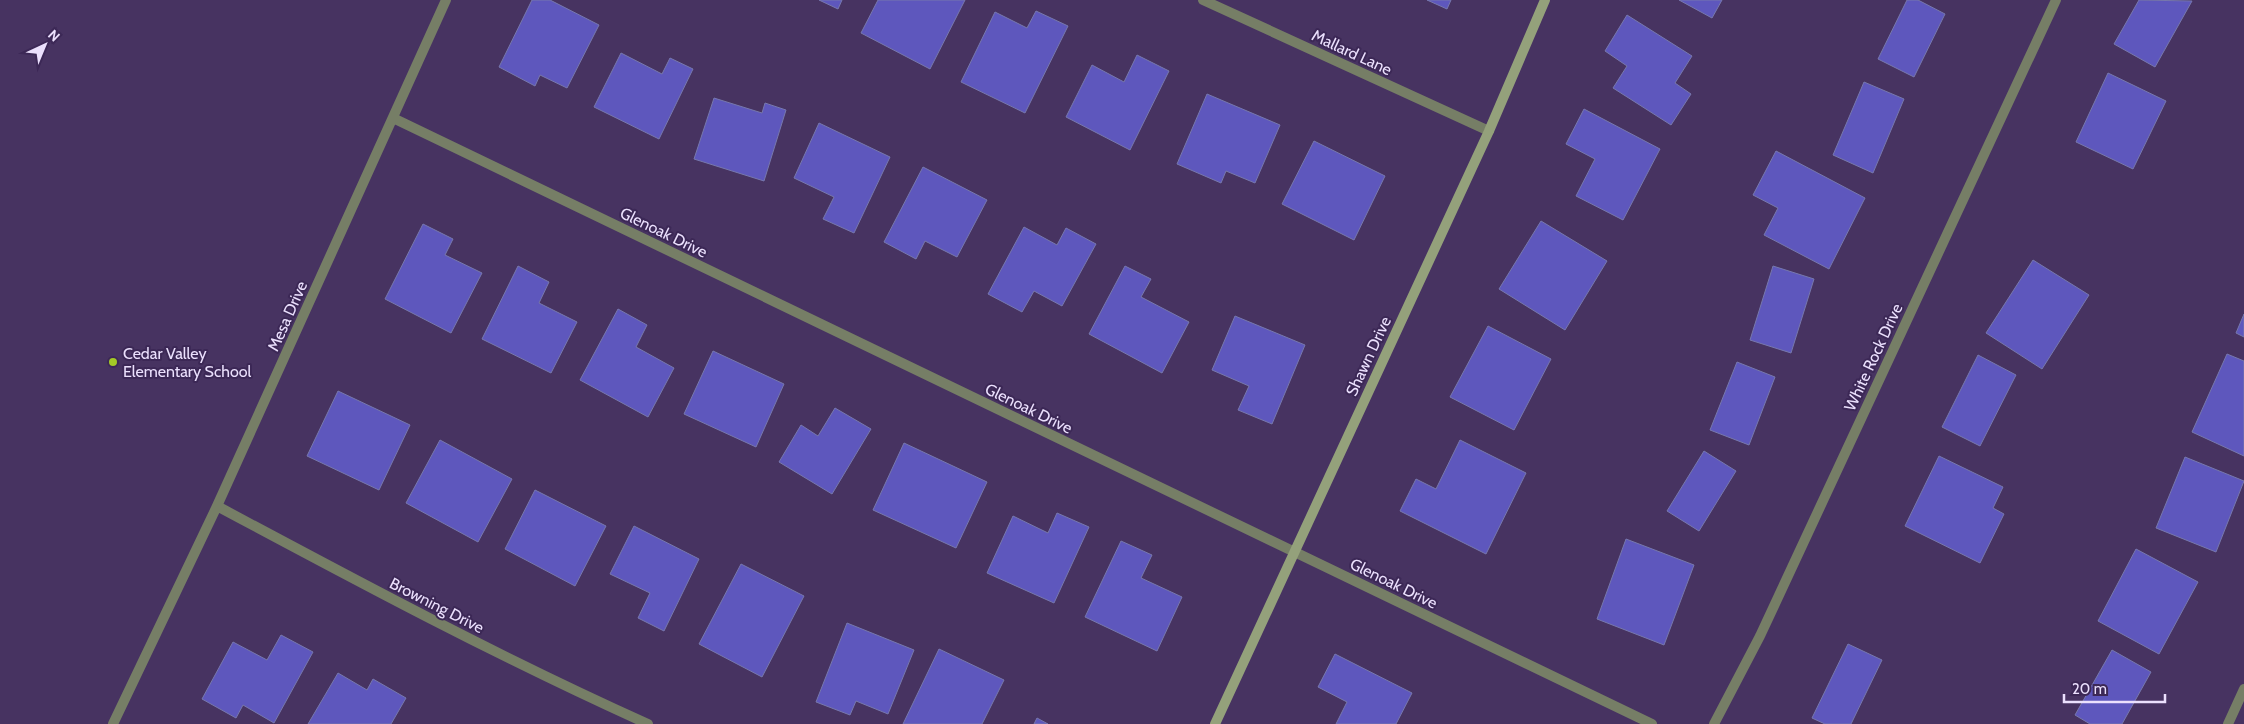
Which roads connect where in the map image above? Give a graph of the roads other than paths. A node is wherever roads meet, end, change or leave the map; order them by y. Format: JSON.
{"nodes":[{"id":1,"x":446,"y":0,"type":"edge"},
{"id":2,"x":1203,"y":0,"type":"edge"},
{"id":3,"x":1546,"y":0,"type":"edge"},
{"id":4,"x":2056,"y":0,"type":"edge"},
{"id":5,"x":393,"y":118,"type":"junction"},
{"id":6,"x":1489,"y":131,"type":"junction"},
{"id":7,"x":217,"y":506,"type":"junction"},
{"id":8,"x":1294,"y":551,"type":"junction"},
{"id":9,"x":2244,"y":689,"type":"edge"},
{"id":10,"x":113,"y":724,"type":"edge"},
{"id":11,"x":648,"y":724,"type":"edge"},
{"id":12,"x":1215,"y":724,"type":"edge"},
{"id":13,"x":1652,"y":724,"type":"edge"},
{"id":14,"x":1714,"y":724,"type":"edge"},
{"id":15,"x":2228,"y":724,"type":"edge"}],
"edges":[{"from":1,"to":5,"type":"street","name":"Mesa Drive"},
{"from":2,"to":6,"type":"street","name":"Mallard Lane"},
{"from":3,"to":6,"type":"street","name":"Shawn Drive"},
{"from":4,"to":14,"type":"street","name":"White Rock Drive"},
{"from":5,"to":7,"type":"street","name":"Mesa Drive"},
{"from":5,"to":8,"type":"street","name":"Glenoak Drive"},
{"from":6,"to":8,"type":"street","name":"Shawn Drive"},
{"from":7,"to":10,"type":"street","name":"Mesa Drive"},
{"from":7,"to":11,"type":"street","name":"Browning Drive"},
{"from":8,"to":12,"type":"street","name":"Shawn Drive"},
{"from":8,"to":13,"type":"street","name":"Glenoak Drive"},
{"from":9,"to":15,"type":"street"}]}
